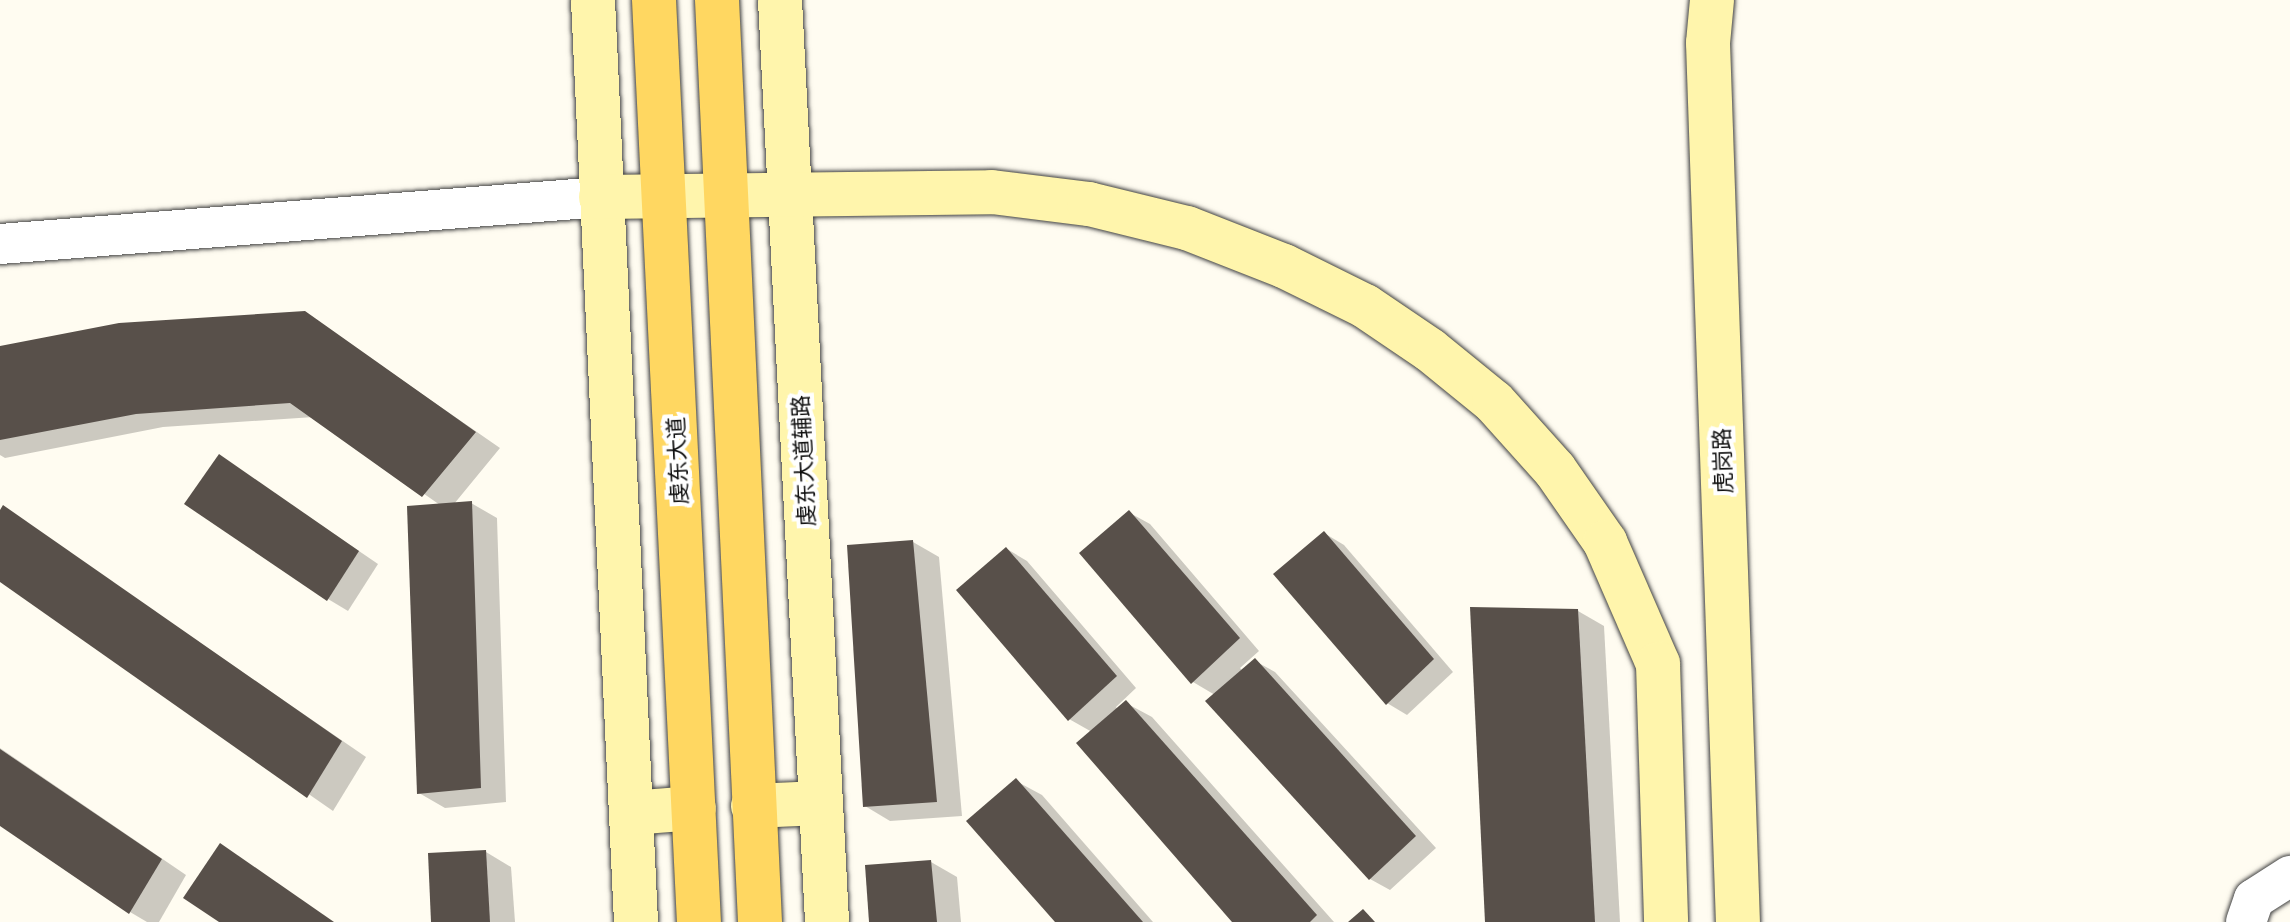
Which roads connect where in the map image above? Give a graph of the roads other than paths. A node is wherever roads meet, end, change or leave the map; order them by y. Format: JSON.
{"nodes":[{"id":1,"x":593,"y":0,"type":"edge"},
{"id":2,"x":654,"y":0,"type":"edge"},
{"id":3,"x":717,"y":0,"type":"edge"},
{"id":4,"x":780,"y":0,"type":"edge"},
{"id":5,"x":1712,"y":0,"type":"edge"},
{"id":6,"x":790,"y":193,"type":"junction"},
{"id":7,"x":727,"y":194,"type":"junction"},
{"id":8,"x":664,"y":196,"type":"junction"},
{"id":9,"x":601,"y":197,"type":"junction"},
{"id":10,"x":0,"y":244,"type":"edge"},
{"id":11,"x":820,"y":803,"type":"junction"},
{"id":12,"x":753,"y":806,"type":"junction"},
{"id":13,"x":694,"y":808,"type":"junction"},
{"id":14,"x":631,"y":813,"type":"junction"},
{"id":15,"x":2290,"y":876,"type":"edge"},
{"id":16,"x":636,"y":922,"type":"edge"},
{"id":17,"x":699,"y":922,"type":"edge"},
{"id":18,"x":760,"y":922,"type":"edge"},
{"id":19,"x":827,"y":922,"type":"edge"},
{"id":20,"x":1666,"y":922,"type":"edge"},
{"id":21,"x":1738,"y":922,"type":"edge"},
{"id":22,"x":2246,"y":922,"type":"edge"}],
"edges":[{"from":1,"to":9,"type":"street"},
{"from":2,"to":8,"type":"main road","name":"虔东大道"},
{"from":3,"to":7,"type":"main road"},
{"from":4,"to":6,"type":"street","name":"虔东大道辅路"},
{"from":5,"to":21,"type":"street","name":"虎岗路"},
{"from":6,"to":7,"type":"street"},
{"from":6,"to":11,"type":"street","name":"虔东大道辅路"},
{"from":6,"to":20,"type":"street"},
{"from":7,"to":8,"type":"street"},
{"from":7,"to":12,"type":"main road"},
{"from":8,"to":9,"type":"street"},
{"from":8,"to":13,"type":"main road","name":"虔东大道"},
{"from":9,"to":10,"type":"street"},
{"from":9,"to":14,"type":"street"},
{"from":11,"to":12,"type":"street"},
{"from":11,"to":19,"type":"street","name":"虔东大道辅路"},
{"from":12,"to":18,"type":"main road"},
{"from":13,"to":14,"type":"street"},
{"from":13,"to":17,"type":"main road","name":"虔东大道"},
{"from":14,"to":16,"type":"street"},
{"from":15,"to":22,"type":"street"}]}
